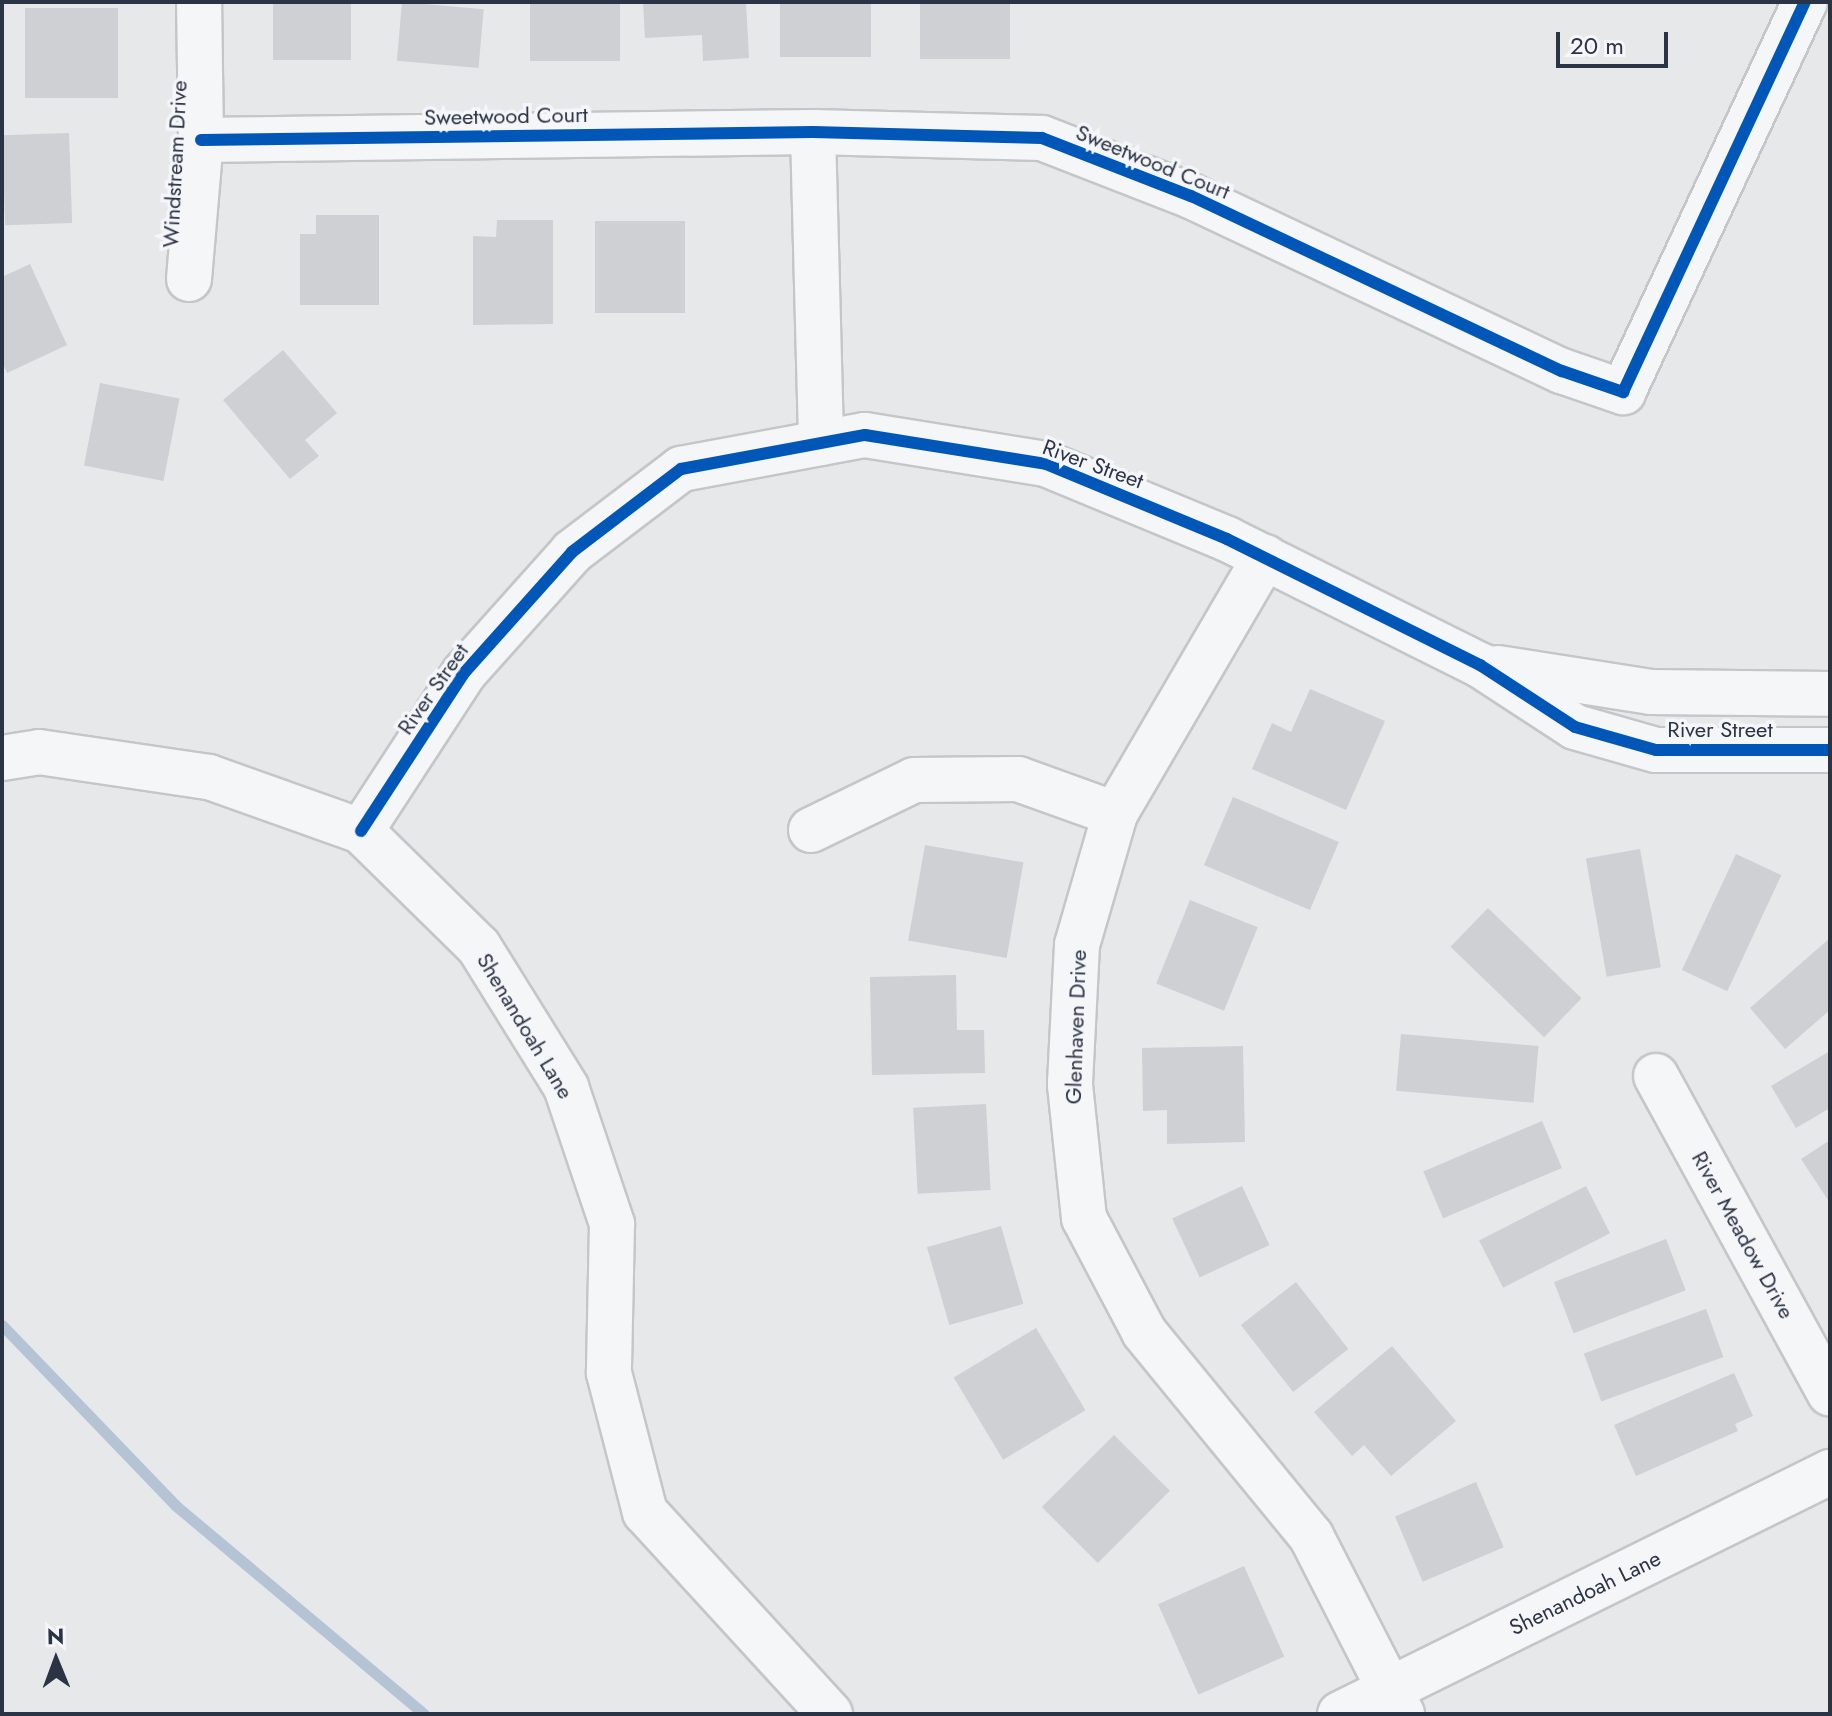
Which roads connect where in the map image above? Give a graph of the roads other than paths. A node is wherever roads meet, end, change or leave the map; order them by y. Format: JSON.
{"nodes":[{"id":1,"x":199,"y":2,"type":"edge"},
{"id":2,"x":1805,"y":2,"type":"edge"},
{"id":3,"x":813,"y":132,"type":"junction"},
{"id":4,"x":201,"y":140,"type":"junction"},
{"id":5,"x":189,"y":279,"type":"dead end"},
{"id":6,"x":821,"y":443,"type":"junction"},
{"id":7,"x":1265,"y":557,"type":"junction"},
{"id":8,"x":1480,"y":665,"type":"junction"},
{"id":9,"x":1830,"y":694,"type":"edge"},
{"id":10,"x":1830,"y":750,"type":"edge"},
{"id":11,"x":2,"y":758,"type":"edge"},
{"id":12,"x":1115,"y":814,"type":"junction"},
{"id":13,"x":811,"y":830,"type":"dead end"},
{"id":14,"x":361,"y":831,"type":"junction"},
{"id":15,"x":1656,"y":1076,"type":"dead end"},
{"id":16,"x":1830,"y":1394,"type":"edge"},
{"id":17,"x":1830,"y":1472,"type":"edge"},
{"id":18,"x":1395,"y":1702,"type":"edge"},
{"id":19,"x":830,"y":1714,"type":"edge"},
{"id":20,"x":1340,"y":1714,"type":"edge"}],
"edges":[{"from":1,"to":4,"type":"street","name":"Windstream Drive"},
{"from":2,"to":3,"type":"street","name":"Sweetwood Court"},
{"from":3,"to":4,"type":"street","name":"Sweetwood Court"},
{"from":3,"to":6,"type":"street"},
{"from":4,"to":5,"type":"street","name":"Windstream Drive"},
{"from":6,"to":7,"type":"street","name":"River Street"},
{"from":6,"to":14,"type":"street","name":"River Street"},
{"from":7,"to":8,"type":"street","name":"River Street"},
{"from":7,"to":12,"type":"street","name":"Glenhaven Drive"},
{"from":8,"to":9,"type":"street","name":"River Street"},
{"from":8,"to":10,"type":"street","name":"River Street"},
{"from":11,"to":14,"type":"street"},
{"from":12,"to":13,"type":"street"},
{"from":12,"to":18,"type":"street","name":"Glenhaven Drive"},
{"from":14,"to":19,"type":"street","name":"Shenandoah Lane"},
{"from":15,"to":16,"type":"street","name":"River Meadow Drive"},
{"from":17,"to":18,"type":"street","name":"Shenandoah Lane"},
{"from":18,"to":20,"type":"street","name":"Shenandoah Lane"}]}
